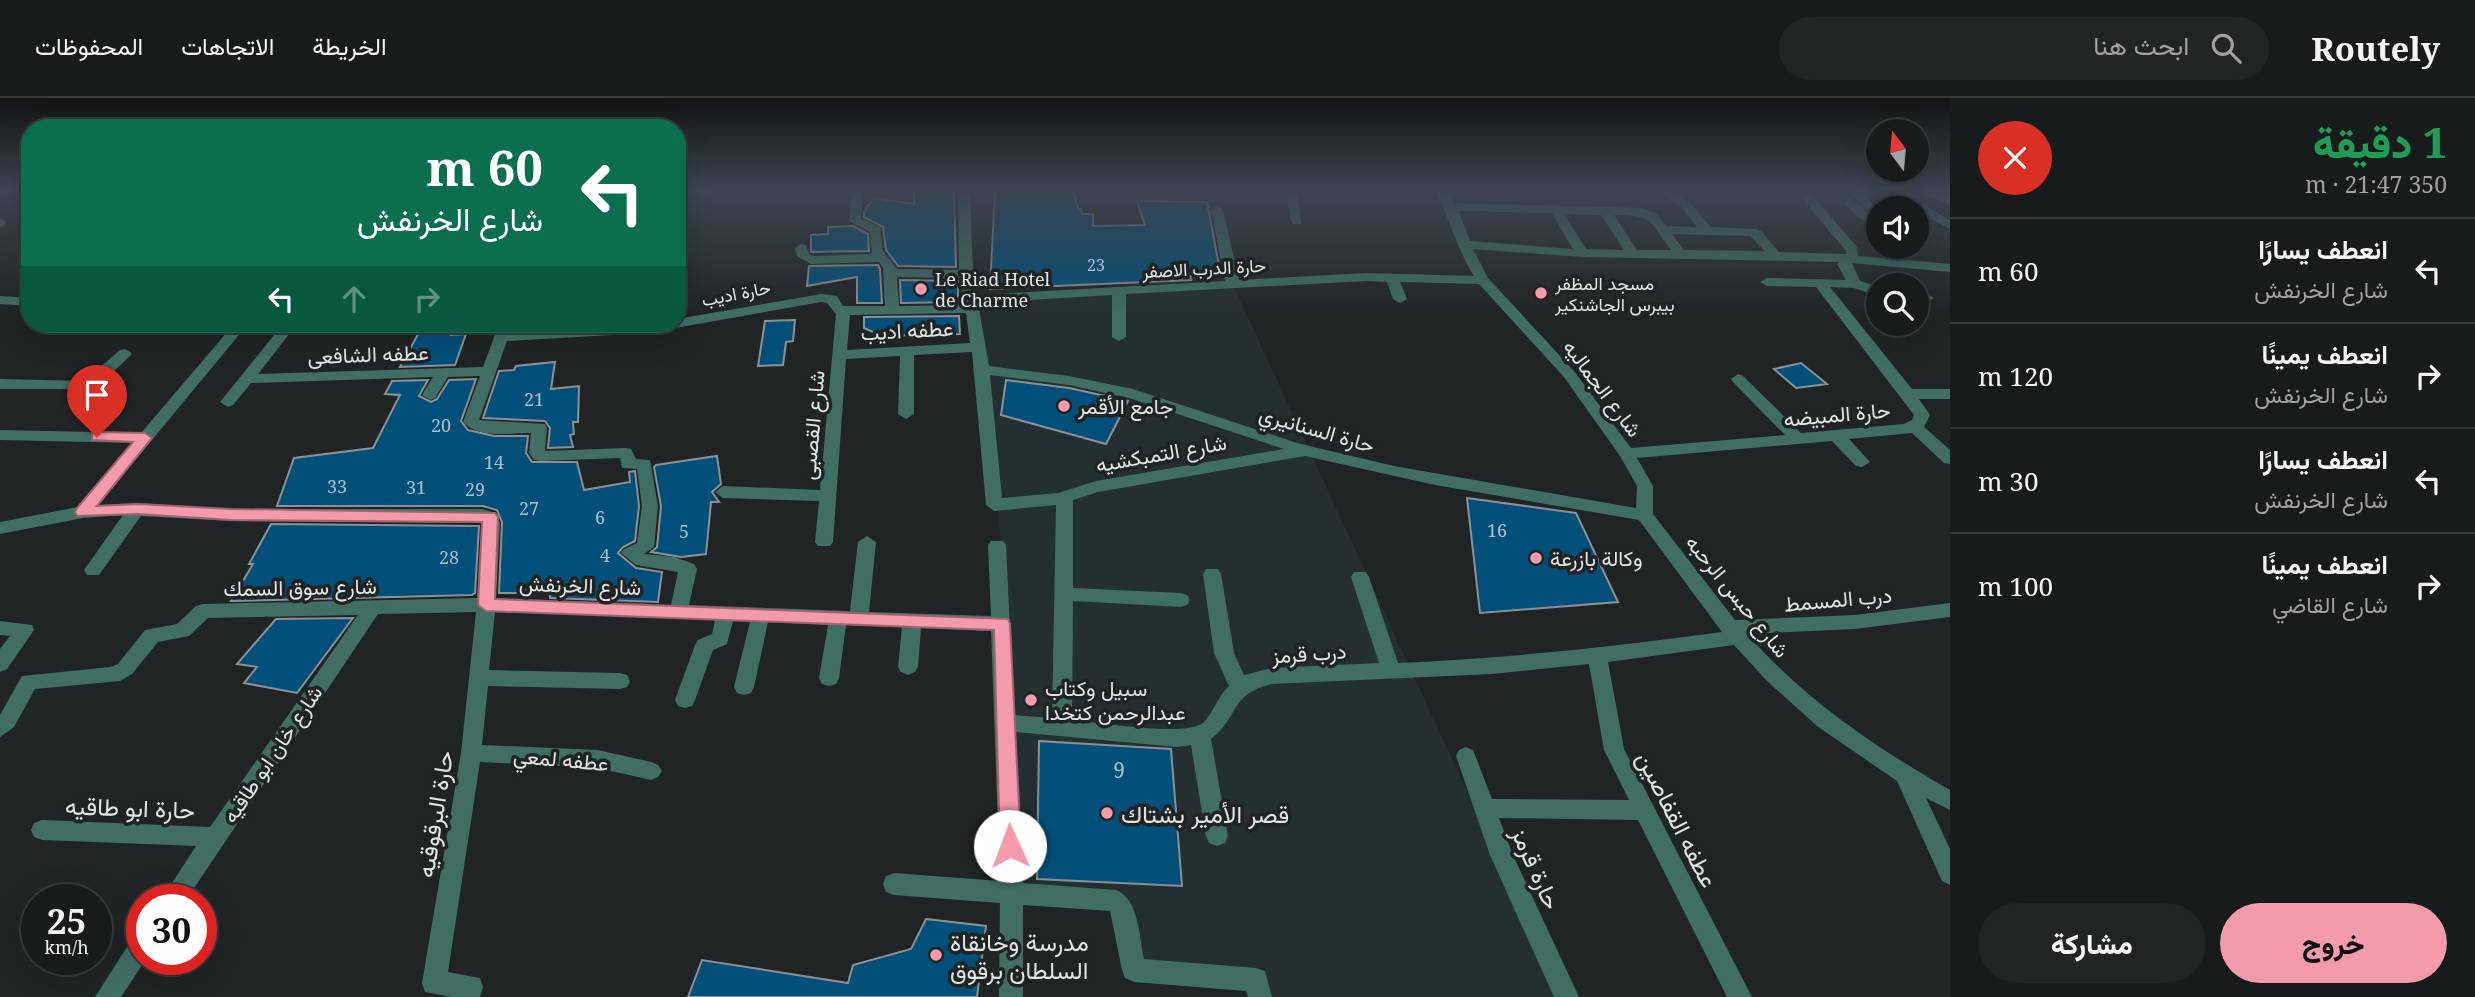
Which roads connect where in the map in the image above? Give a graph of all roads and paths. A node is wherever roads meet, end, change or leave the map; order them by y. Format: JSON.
{"nodes":[{"id":1,"x":876,"y":232,"type":"edge"},
{"id":2,"x":965,"y":232,"type":"edge"},
{"id":3,"x":1222,"y":232,"type":"edge"},
{"id":4,"x":1461,"y":232,"type":"edge"},
{"id":5,"x":1569,"y":232,"type":"edge"},
{"id":6,"x":1619,"y":232,"type":"edge"},
{"id":7,"x":1663,"y":232,"type":"edge"},
{"id":8,"x":1752,"y":232,"type":"edge"},
{"id":9,"x":1838,"y":232,"type":"edge"},
{"id":10,"x":1466,"y":245,"type":"junction"},
{"id":11,"x":801,"y":248,"type":"dead end"},
{"id":12,"x":1582,"y":253,"type":"junction"},
{"id":13,"x":1633,"y":253,"type":"junction"},
{"id":14,"x":1680,"y":254,"type":"junction"},
{"id":15,"x":1774,"y":254,"type":"junction"},
{"id":16,"x":882,"y":258,"type":"junction"},
{"id":17,"x":1850,"y":258,"type":"junction"},
{"id":18,"x":1905,"y":259,"type":"edge"},
{"id":19,"x":1910,"y":264,"type":"junction"},
{"id":20,"x":1950,"y":268,"type":"edge"},
{"id":21,"x":890,"y":272,"type":"junction"},
{"id":22,"x":966,"y":274,"type":"junction"},
{"id":23,"x":1392,"y":277,"type":"junction"},
{"id":24,"x":1483,"y":280,"type":"junction"},
{"id":25,"x":1767,"y":282,"type":"dead end"},
{"id":26,"x":1855,"y":284,"type":"junction"},
{"id":27,"x":1233,"y":285,"type":"junction"},
{"id":28,"x":1821,"y":285,"type":"junction"},
{"id":29,"x":1866,"y":288,"type":"edge"},
{"id":30,"x":1119,"y":291,"type":"junction"},
{"id":31,"x":1400,"y":299,"type":"dead end"},
{"id":32,"x":21,"y":302,"type":"edge"},
{"id":33,"x":3,"y":303,"type":"edge"},
{"id":34,"x":971,"y":304,"type":"junction"},
{"id":35,"x":892,"y":310,"type":"junction"},
{"id":36,"x":843,"y":311,"type":"junction"},
{"id":37,"x":686,"y":322,"type":"edge"},
{"id":38,"x":233,"y":333,"type":"edge"},
{"id":39,"x":283,"y":333,"type":"edge"},
{"id":40,"x":503,"y":333,"type":"edge"},
{"id":41,"x":1119,"y":337,"type":"dead end"},
{"id":42,"x":978,"y":347,"type":"junction"},
{"id":43,"x":907,"y":351,"type":"junction"},
{"id":44,"x":125,"y":353,"type":"dead end"},
{"id":45,"x":839,"y":355,"type":"junction"},
{"id":46,"x":982,"y":370,"type":"junction"},
{"id":47,"x":490,"y":371,"type":"junction"},
{"id":48,"x":443,"y":372,"type":"junction"},
{"id":49,"x":248,"y":379,"type":"junction"},
{"id":50,"x":1738,"y":379,"type":"dead end"},
{"id":51,"x":0,"y":384,"type":"edge"},
{"id":52,"x":1908,"y":394,"type":"junction"},
{"id":53,"x":1950,"y":394,"type":"edge"},
{"id":54,"x":430,"y":395,"type":"dead end"},
{"id":55,"x":228,"y":402,"type":"dead end"},
{"id":56,"x":906,"y":414,"type":"dead end"},
{"id":57,"x":1915,"y":427,"type":"junction"},
{"id":58,"x":0,"y":435,"type":"edge"},
{"id":59,"x":1836,"y":435,"type":"junction"},
{"id":60,"x":145,"y":438,"type":"junction"},
{"id":61,"x":1798,"y":439,"type":"junction"},
{"id":62,"x":1307,"y":451,"type":"junction"},
{"id":63,"x":1627,"y":454,"type":"junction"},
{"id":64,"x":1950,"y":459,"type":"edge"},
{"id":65,"x":1862,"y":462,"type":"dead end"},
{"id":66,"x":723,"y":492,"type":"dead end"},
{"id":67,"x":827,"y":496,"type":"junction"},
{"id":68,"x":1065,"y":498,"type":"junction"},
{"id":69,"x":138,"y":509,"type":"junction"},
{"id":70,"x":83,"y":512,"type":"junction"},
{"id":71,"x":1644,"y":515,"type":"junction"},
{"id":72,"x":0,"y":528,"type":"edge"},
{"id":73,"x":824,"y":542,"type":"dead end"},
{"id":74,"x":867,"y":542,"type":"dead end"},
{"id":75,"x":997,"y":545,"type":"dead end"},
{"id":76,"x":93,"y":570,"type":"dead end"},
{"id":77,"x":1212,"y":574,"type":"dead end"},
{"id":78,"x":1360,"y":577,"type":"dead end"},
{"id":79,"x":1064,"y":594,"type":"junction"},
{"id":80,"x":1181,"y":600,"type":"dead end"},
{"id":81,"x":486,"y":605,"type":"junction"},
{"id":82,"x":372,"y":609,"type":"junction"},
{"id":83,"x":1950,"y":610,"type":"edge"},
{"id":84,"x":679,"y":611,"type":"junction"},
{"id":85,"x":726,"y":613,"type":"junction"},
{"id":86,"x":761,"y":614,"type":"junction"},
{"id":87,"x":838,"y":617,"type":"junction"},
{"id":88,"x":859,"y":618,"type":"junction"},
{"id":89,"x":912,"y":620,"type":"junction"},
{"id":90,"x":1002,"y":624,"type":"junction"},
{"id":91,"x":0,"y":628,"type":"edge"},
{"id":92,"x":1734,"y":633,"type":"junction"},
{"id":93,"x":1597,"y":655,"type":"junction"},
{"id":94,"x":0,"y":664,"type":"edge"},
{"id":95,"x":908,"y":667,"type":"dead end"},
{"id":96,"x":1391,"y":671,"type":"junction"},
{"id":97,"x":478,"y":678,"type":"junction"},
{"id":98,"x":829,"y":678,"type":"dead end"},
{"id":99,"x":620,"y":681,"type":"dead end"},
{"id":100,"x":744,"y":687,"type":"dead end"},
{"id":101,"x":1240,"y":688,"type":"junction"},
{"id":102,"x":685,"y":700,"type":"dead end"},
{"id":103,"x":1007,"y":723,"type":"junction"},
{"id":104,"x":1062,"y":727,"type":"junction"},
{"id":105,"x":0,"y":729,"type":"edge"},
{"id":106,"x":1200,"y":736,"type":"junction"},
{"id":107,"x":471,"y":752,"type":"junction"},
{"id":108,"x":1466,"y":756,"type":"dead end"},
{"id":109,"x":651,"y":771,"type":"dead end"},
{"id":110,"x":1905,"y":775,"type":"junction"},
{"id":111,"x":1950,"y":801,"type":"edge"},
{"id":112,"x":1484,"y":808,"type":"junction"},
{"id":113,"x":1644,"y":810,"type":"junction"},
{"id":114,"x":42,"y":830,"type":"dead end"},
{"id":115,"x":1217,"y":836,"type":"dead end"},
{"id":116,"x":215,"y":837,"type":"junction"},
{"id":117,"x":1950,"y":874,"type":"edge"},
{"id":118,"x":184,"y":884,"type":"edge"},
{"id":119,"x":894,"y":884,"type":"dead end"},
{"id":120,"x":1012,"y":895,"type":"junction"},
{"id":121,"x":126,"y":968,"type":"edge"},
{"id":122,"x":107,"y":997,"type":"edge"},
{"id":123,"x":468,"y":997,"type":"edge"},
{"id":124,"x":1011,"y":997,"type":"edge"},
{"id":125,"x":1260,"y":997,"type":"edge"},
{"id":126,"x":1567,"y":997,"type":"edge"},
{"id":127,"x":1740,"y":997,"type":"edge"}],
"edges":[{"from":1,"to":16,"type":"street"},
{"from":2,"to":22,"type":"street"},
{"from":3,"to":27,"type":"street"},
{"from":4,"to":10,"type":"street","name":"شارع الجماليه"},
{"from":5,"to":12,"type":"street"},
{"from":6,"to":13,"type":"street"},
{"from":7,"to":14,"type":"street"},
{"from":8,"to":15,"type":"street"},
{"from":9,"to":17,"type":"street"},
{"from":10,"to":12,"type":"street"},
{"from":10,"to":24,"type":"street","name":"شارع الجماليه"},
{"from":11,"to":16,"type":"street"},
{"from":12,"to":13,"type":"street"},
{"from":13,"to":14,"type":"street"},
{"from":14,"to":15,"type":"street"},
{"from":15,"to":17,"type":"street"},
{"from":16,"to":21,"type":"street"},
{"from":17,"to":19,"type":"street"},
{"from":17,"to":26,"type":"street"},
{"from":18,"to":19,"type":"street"},
{"from":19,"to":20,"type":"street"},
{"from":21,"to":22,"type":"street"},
{"from":21,"to":35,"type":"street"},
{"from":22,"to":34,"type":"street"},
{"from":23,"to":24,"type":"street","name":"حارة الدرب الاصفر"},
{"from":23,"to":27,"type":"street","name":"حارة الدرب الاصفر"},
{"from":23,"to":31,"type":"street"},
{"from":24,"to":63,"type":"street","name":"شارع الجماليه"},
{"from":25,"to":28,"type":"street"},
{"from":26,"to":28,"type":"street"},
{"from":26,"to":29,"type":"street"},
{"from":27,"to":30,"type":"street","name":"حارة الدرب الاصفر"},
{"from":28,"to":52,"type":"street","name":"حارة المبيضه"},
{"from":30,"to":34,"type":"street","name":"حارة الدرب الاصفر"},
{"from":30,"to":41,"type":"street"},
{"from":32,"to":33,"type":"street"},
{"from":34,"to":35,"type":"street","name":"حارة اديب"},
{"from":34,"to":42,"type":"street"},
{"from":35,"to":36,"type":"street","name":"حارة اديب"},
{"from":36,"to":37,"type":"street","name":"حارة اديب"},
{"from":36,"to":45,"type":"street","name":"شارع القصبى"},
{"from":38,"to":60,"type":"street"},
{"from":39,"to":49,"type":"street"},
{"from":40,"to":47,"type":"street"},
{"from":42,"to":43,"type":"street","name":"عطفه اديب"},
{"from":42,"to":46,"type":"street"},
{"from":43,"to":45,"type":"street","name":"عطفه اديب"},
{"from":43,"to":56,"type":"street"},
{"from":44,"to":51,"type":"street"},
{"from":45,"to":67,"type":"street","name":"شارع القصبى"},
{"from":46,"to":62,"type":"street","name":"حارة السنانيري"},
{"from":46,"to":68,"type":"street","name":"شارع التمبكشيه"},
{"from":47,"to":48,"type":"street","name":"عطفه الشافعى"},
{"from":47,"to":84,"type":"street"},
{"from":48,"to":49,"type":"street","name":"عطفه الشافعى"},
{"from":48,"to":54,"type":"street"},
{"from":49,"to":55,"type":"street"},
{"from":50,"to":61,"type":"street"},
{"from":52,"to":53,"type":"street"},
{"from":52,"to":57,"type":"street","name":"حارة المبيضه"},
{"from":57,"to":59,"type":"street","name":"حارة المبيضه"},
{"from":57,"to":64,"type":"street"},
{"from":58,"to":60,"type":"street"},
{"from":59,"to":61,"type":"street","name":"حارة المبيضه"},
{"from":59,"to":65,"type":"street"},
{"from":60,"to":70,"type":"street"},
{"from":61,"to":63,"type":"street","name":"حارة المبيضه"},
{"from":62,"to":68,"type":"street","name":"شارع التمبكشيه"},
{"from":62,"to":71,"type":"street","name":"حارة السنانيري"},
{"from":63,"to":71,"type":"street","name":"شارع الجماليه"},
{"from":66,"to":67,"type":"street"},
{"from":67,"to":73,"type":"street","name":"شارع القصبى"},
{"from":68,"to":79,"type":"street"},
{"from":69,"to":70,"type":"street","name":"شارع الخرنفش"},
{"from":69,"to":76,"type":"street"},
{"from":69,"to":81,"type":"street","name":"شارع الخرنفش"},
{"from":70,"to":72,"type":"street","name":"شارع الخرنفش"},
{"from":71,"to":92,"type":"street","name":"شارع حبس الرحبه"},
{"from":74,"to":88,"type":"street"},
{"from":75,"to":90,"type":"street"},
{"from":77,"to":101,"type":"street"},
{"from":78,"to":96,"type":"street"},
{"from":79,"to":80,"type":"street"},
{"from":79,"to":104,"type":"street"},
{"from":81,"to":82,"type":"street","name":"شارع سوق السمك"},
{"from":81,"to":84,"type":"street","name":"شارع الخرنفش"},
{"from":81,"to":97,"type":"street","name":"حارة البرقوقيه"},
{"from":82,"to":105,"type":"street","name":"شارع سوق السمك"},
{"from":82,"to":116,"type":"street","name":"شارع خان ابو طاقيه"},
{"from":83,"to":92,"type":"street","name":"درب المسمط"},
{"from":84,"to":85,"type":"street","name":"شارع الخرنفش"},
{"from":85,"to":86,"type":"street","name":"شارع الخرنفش"},
{"from":85,"to":102,"type":"street"},
{"from":86,"to":87,"type":"street","name":"شارع الخرنفش"},
{"from":86,"to":100,"type":"street"},
{"from":87,"to":88,"type":"street","name":"شارع الخرنفش"},
{"from":87,"to":98,"type":"street"},
{"from":88,"to":89,"type":"street","name":"شارع الخرنفش"},
{"from":89,"to":90,"type":"street","name":"شارع الخرنفش"},
{"from":89,"to":95,"type":"street"},
{"from":90,"to":103,"type":"street"},
{"from":91,"to":94,"type":"street"},
{"from":92,"to":93,"type":"street","name":"درب المسمط"},
{"from":92,"to":110,"type":"street","name":"شارع حبس الرحبه"},
{"from":93,"to":96,"type":"street","name":"درب قرمز"},
{"from":93,"to":113,"type":"street","name":"عطفه القفاصين"},
{"from":96,"to":101,"type":"street","name":"درب قرمز"},
{"from":97,"to":99,"type":"street"},
{"from":97,"to":107,"type":"street","name":"حارة البرقوقيه"},
{"from":101,"to":106,"type":"street"},
{"from":103,"to":104,"type":"street"},
{"from":103,"to":120,"type":"street"},
{"from":104,"to":106,"type":"street"},
{"from":106,"to":115,"type":"street"},
{"from":107,"to":109,"type":"street","name":"عطفه لمعي"},
{"from":107,"to":123,"type":"street","name":"حارة البرقوقيه"},
{"from":108,"to":112,"type":"street","name":"حارة قرمز"},
{"from":110,"to":111,"type":"street","name":"شارع حبس الرحبه"},
{"from":110,"to":117,"type":"street"},
{"from":112,"to":113,"type":"street"},
{"from":112,"to":126,"type":"street","name":"حارة قرمز"},
{"from":113,"to":127,"type":"street","name":"عطفه القفاصين"},
{"from":114,"to":116,"type":"street","name":"حارة ابو طاقيه"},
{"from":116,"to":118,"type":"street","name":"شارع خان ابو طاقيه"},
{"from":119,"to":120,"type":"street"},
{"from":120,"to":124,"type":"street"},
{"from":120,"to":125,"type":"street"},
{"from":121,"to":122,"type":"street"}]}
